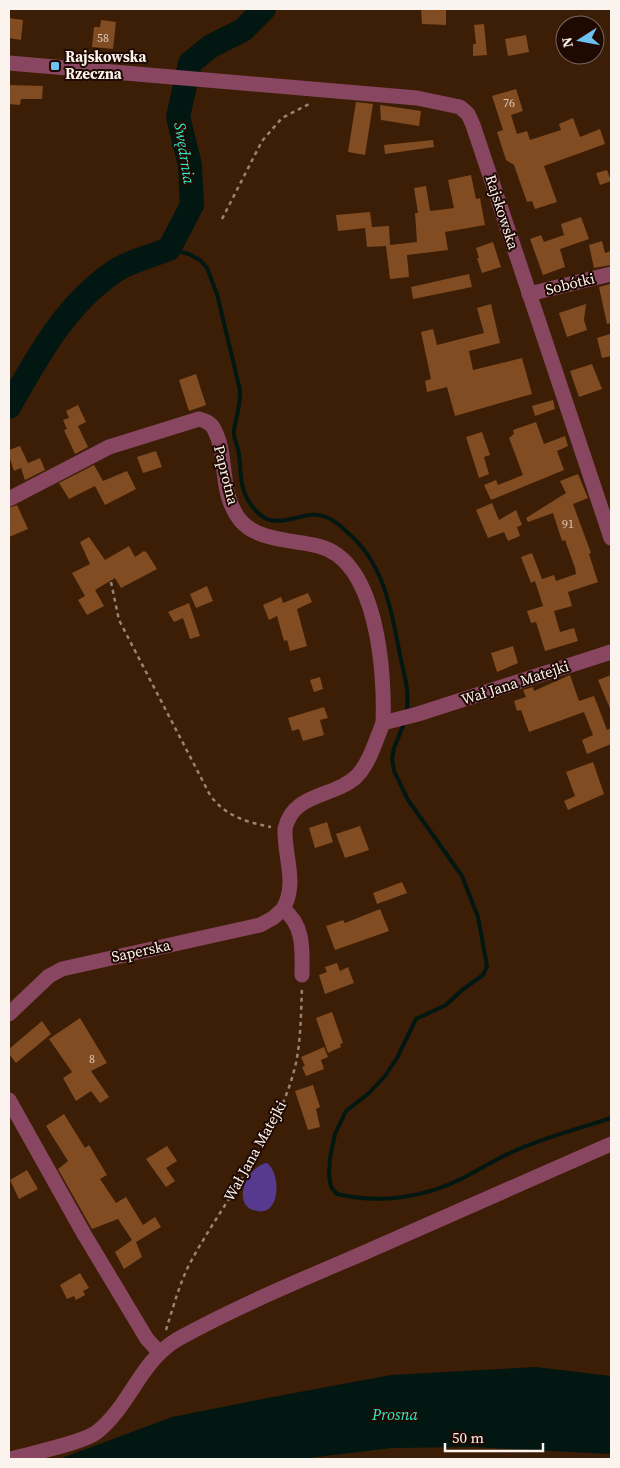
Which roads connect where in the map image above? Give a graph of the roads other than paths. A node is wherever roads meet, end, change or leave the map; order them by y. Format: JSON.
{"nodes":[{"id":1,"x":9,"y":62,"type":"edge"},
{"id":2,"x":611,"y":274,"type":"edge"},
{"id":3,"x":529,"y":294,"type":"junction"},
{"id":4,"x":9,"y":499,"type":"edge"},
{"id":5,"x":611,"y":538,"type":"edge"},
{"id":6,"x":611,"y":652,"type":"edge"},
{"id":7,"x":389,"y":722,"type":"junction"},
{"id":8,"x":284,"y":909,"type":"junction"},
{"id":9,"x":302,"y":975,"type":"road end"},
{"id":10,"x":9,"y":1014,"type":"edge"},
{"id":11,"x":9,"y":1100,"type":"edge"},
{"id":12,"x":611,"y":1144,"type":"edge"},
{"id":13,"x":159,"y":1352,"type":"junction"},
{"id":14,"x":11,"y":1459,"type":"edge"}],
"edges":[{"from":1,"to":3,"type":"street","name":"Rajskowska"},
{"from":2,"to":3,"type":"street","name":"Sobótki"},
{"from":3,"to":5,"type":"street","name":"Rajskowska"},
{"from":4,"to":7,"type":"street","name":"Paprotna"},
{"from":6,"to":7,"type":"street","name":"Wał Jana Matejki"},
{"from":7,"to":8,"type":"street"},
{"from":8,"to":9,"type":"street"},
{"from":8,"to":10,"type":"street","name":"Saperska"},
{"from":11,"to":13,"type":"street"},
{"from":12,"to":13,"type":"street"},
{"from":13,"to":14,"type":"street"}]}
